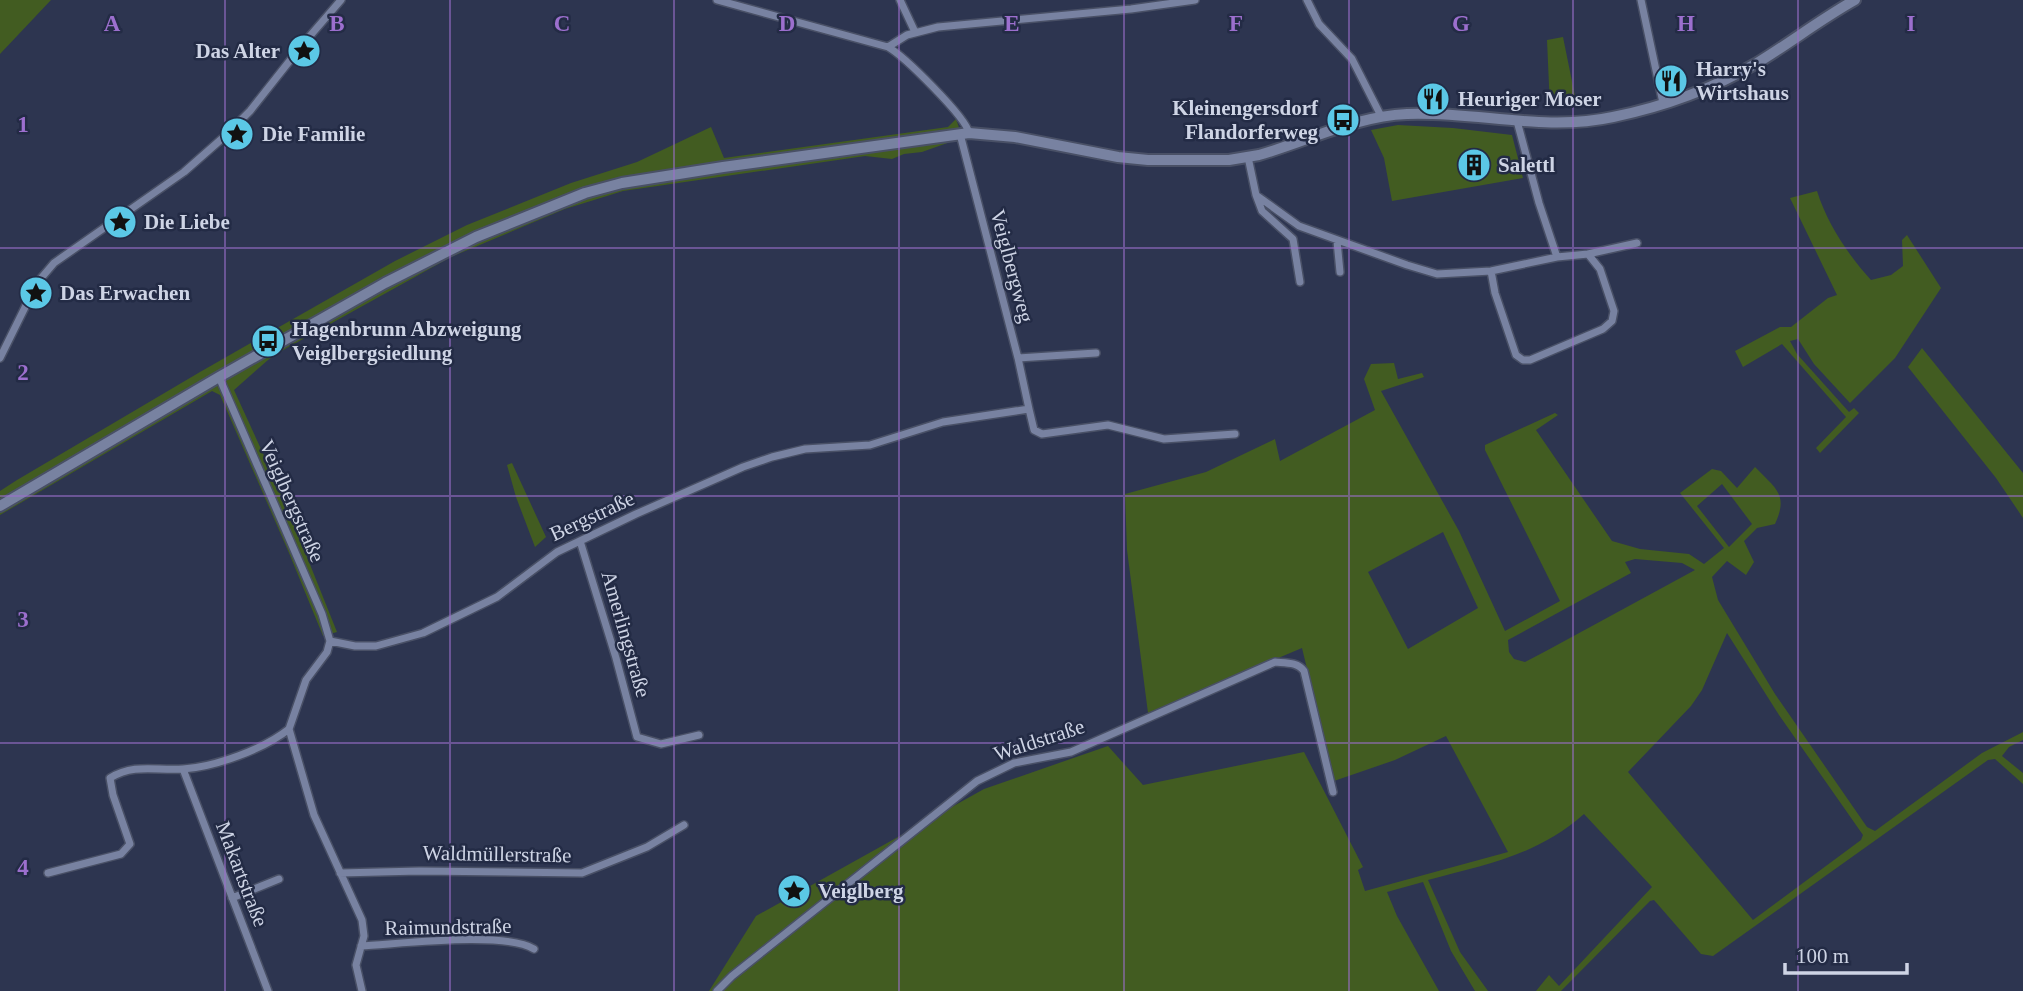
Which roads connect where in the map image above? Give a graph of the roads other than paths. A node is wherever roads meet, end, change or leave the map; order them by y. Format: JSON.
{"nodes":[{"id":1,"x":341,"y":0,"type":"edge"},
{"id":2,"x":717,"y":0,"type":"edge"},
{"id":3,"x":900,"y":0,"type":"edge"},
{"id":4,"x":1195,"y":0,"type":"edge"},
{"id":5,"x":1307,"y":0,"type":"edge"},
{"id":6,"x":1641,"y":0,"type":"edge"},
{"id":7,"x":1855,"y":0,"type":"edge"},
{"id":8,"x":1180,"y":1,"type":"edge"},
{"id":9,"x":915,"y":32,"type":"junction"},
{"id":10,"x":888,"y":47,"type":"junction"},
{"id":11,"x":1663,"y":103,"type":"junction"},
{"id":12,"x":1381,"y":116,"type":"junction"},
{"id":13,"x":1517,"y":121,"type":"junction"},
{"id":14,"x":965,"y":133,"type":"junction"},
{"id":15,"x":1248,"y":157,"type":"junction"},
{"id":16,"x":1256,"y":195,"type":"junction"},
{"id":17,"x":1337,"y":241,"type":"junction"},
{"id":18,"x":1637,"y":243,"type":"dead end"},
{"id":19,"x":1588,"y":254,"type":"junction"},
{"id":20,"x":1557,"y":257,"type":"junction"},
{"id":21,"x":1491,"y":271,"type":"junction"},
{"id":22,"x":1340,"y":272,"type":"dead end"},
{"id":23,"x":1300,"y":282,"type":"dead end"},
{"id":24,"x":1096,"y":353,"type":"dead end"},
{"id":25,"x":0,"y":358,"type":"edge"},
{"id":26,"x":1018,"y":358,"type":"junction"},
{"id":27,"x":219,"y":377,"type":"junction"},
{"id":28,"x":1029,"y":409,"type":"junction"},
{"id":29,"x":1235,"y":434,"type":"dead end"},
{"id":30,"x":0,"y":506,"type":"edge"},
{"id":31,"x":580,"y":541,"type":"junction"},
{"id":32,"x":330,"y":640,"type":"junction"},
{"id":33,"x":289,"y":729,"type":"junction"},
{"id":34,"x":699,"y":734,"type":"dead end"},
{"id":35,"x":183,"y":769,"type":"junction"},
{"id":36,"x":1333,"y":792,"type":"dead end"},
{"id":37,"x":684,"y":825,"type":"dead end"},
{"id":38,"x":48,"y":873,"type":"dead end"},
{"id":39,"x":340,"y":873,"type":"junction"},
{"id":40,"x":279,"y":879,"type":"dead end"},
{"id":41,"x":232,"y":898,"type":"junction"},
{"id":42,"x":361,"y":946,"type":"junction"},
{"id":43,"x":534,"y":949,"type":"dead end"},
{"id":44,"x":268,"y":991,"type":"edge"},
{"id":45,"x":362,"y":991,"type":"edge"},
{"id":46,"x":717,"y":991,"type":"edge"}],
"edges":[{"from":1,"to":25,"type":"street"},
{"from":2,"to":10,"type":"street"},
{"from":3,"to":9,"type":"street"},
{"from":4,"to":8,"type":"street"},
{"from":5,"to":12,"type":"street"},
{"from":6,"to":11,"type":"street"},
{"from":7,"to":11,"type":"main road"},
{"from":8,"to":9,"type":"street"},
{"from":9,"to":10,"type":"street"},
{"from":10,"to":14,"type":"street"},
{"from":11,"to":13,"type":"main road"},
{"from":12,"to":13,"type":"main road"},
{"from":12,"to":15,"type":"main road"},
{"from":13,"to":20,"type":"street"},
{"from":14,"to":15,"type":"main road"},
{"from":14,"to":26,"type":"street","name":"Veiglbergweg"},
{"from":14,"to":27,"type":"main road"},
{"from":15,"to":16,"type":"street"},
{"from":16,"to":17,"type":"street"},
{"from":16,"to":23,"type":"street"},
{"from":17,"to":21,"type":"street"},
{"from":17,"to":22,"type":"street"},
{"from":18,"to":19,"type":"street"},
{"from":19,"to":20,"type":"street"},
{"from":19,"to":21,"type":"street"},
{"from":20,"to":21,"type":"street"},
{"from":24,"to":26,"type":"street"},
{"from":26,"to":28,"type":"street","name":"Veiglbergweg"},
{"from":27,"to":30,"type":"main road"},
{"from":27,"to":32,"type":"street","name":"Veiglbergstraße"},
{"from":28,"to":29,"type":"street"},
{"from":28,"to":31,"type":"street","name":"Bergstraße"},
{"from":31,"to":32,"type":"street","name":"Bergstraße"},
{"from":31,"to":34,"type":"street","name":"Amerlingstraße"},
{"from":32,"to":33,"type":"street"},
{"from":33,"to":35,"type":"street"},
{"from":33,"to":39,"type":"street"},
{"from":35,"to":38,"type":"street"},
{"from":35,"to":41,"type":"street","name":"Makartstraße"},
{"from":36,"to":46,"type":"street","name":"Waldstraße"},
{"from":37,"to":39,"type":"street","name":"Waldmüllerstraße"},
{"from":39,"to":42,"type":"street"},
{"from":40,"to":41,"type":"street"},
{"from":41,"to":44,"type":"street","name":"Makartstraße"},
{"from":42,"to":43,"type":"street","name":"Raimundstraße"},
{"from":42,"to":45,"type":"street"}]}
